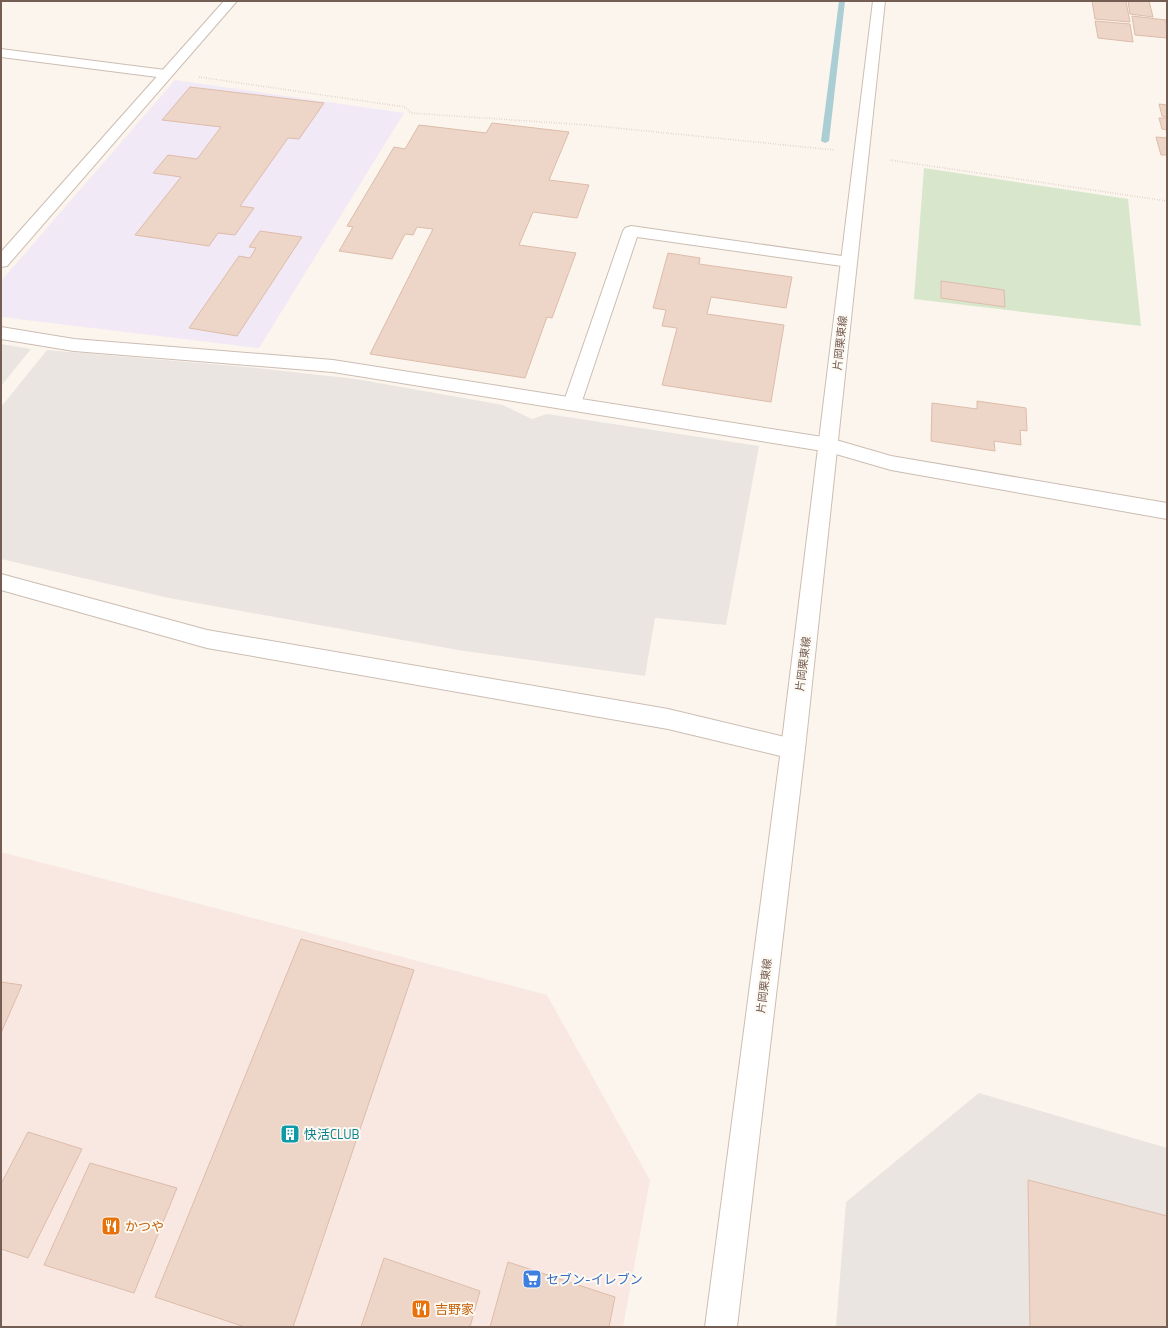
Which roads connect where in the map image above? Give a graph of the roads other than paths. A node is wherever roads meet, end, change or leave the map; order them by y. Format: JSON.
{"nodes":[{"id":1,"x":230,"y":1,"type":"edge"},
{"id":2,"x":879,"y":1,"type":"edge"},
{"id":3,"x":1,"y":53,"type":"edge"},
{"id":4,"x":166,"y":73,"type":"junction"},
{"id":5,"x":1,"y":262,"type":"edge"},
{"id":6,"x":849,"y":262,"type":"junction"},
{"id":7,"x":1,"y":333,"type":"edge"},
{"id":8,"x":572,"y":404,"type":"junction"},
{"id":9,"x":829,"y":445,"type":"junction"},
{"id":10,"x":1167,"y":511,"type":"edge"},
{"id":11,"x":1,"y":582,"type":"edge"},
{"id":12,"x":793,"y":749,"type":"junction"},
{"id":13,"x":722,"y":1327,"type":"edge"}],
"edges":[{"from":1,"to":4,"type":"street"},
{"from":2,"to":6,"type":"street","name":"片岡栗東線"},
{"from":3,"to":4,"type":"street"},
{"from":4,"to":5,"type":"street"},
{"from":6,"to":8,"type":"street"},
{"from":6,"to":9,"type":"street","name":"片岡栗東線"},
{"from":7,"to":8,"type":"street"},
{"from":8,"to":9,"type":"street"},
{"from":9,"to":10,"type":"street"},
{"from":9,"to":12,"type":"street","name":"片岡栗東線"},
{"from":11,"to":12,"type":"street"},
{"from":12,"to":13,"type":"street","name":"片岡栗東線"}]}
